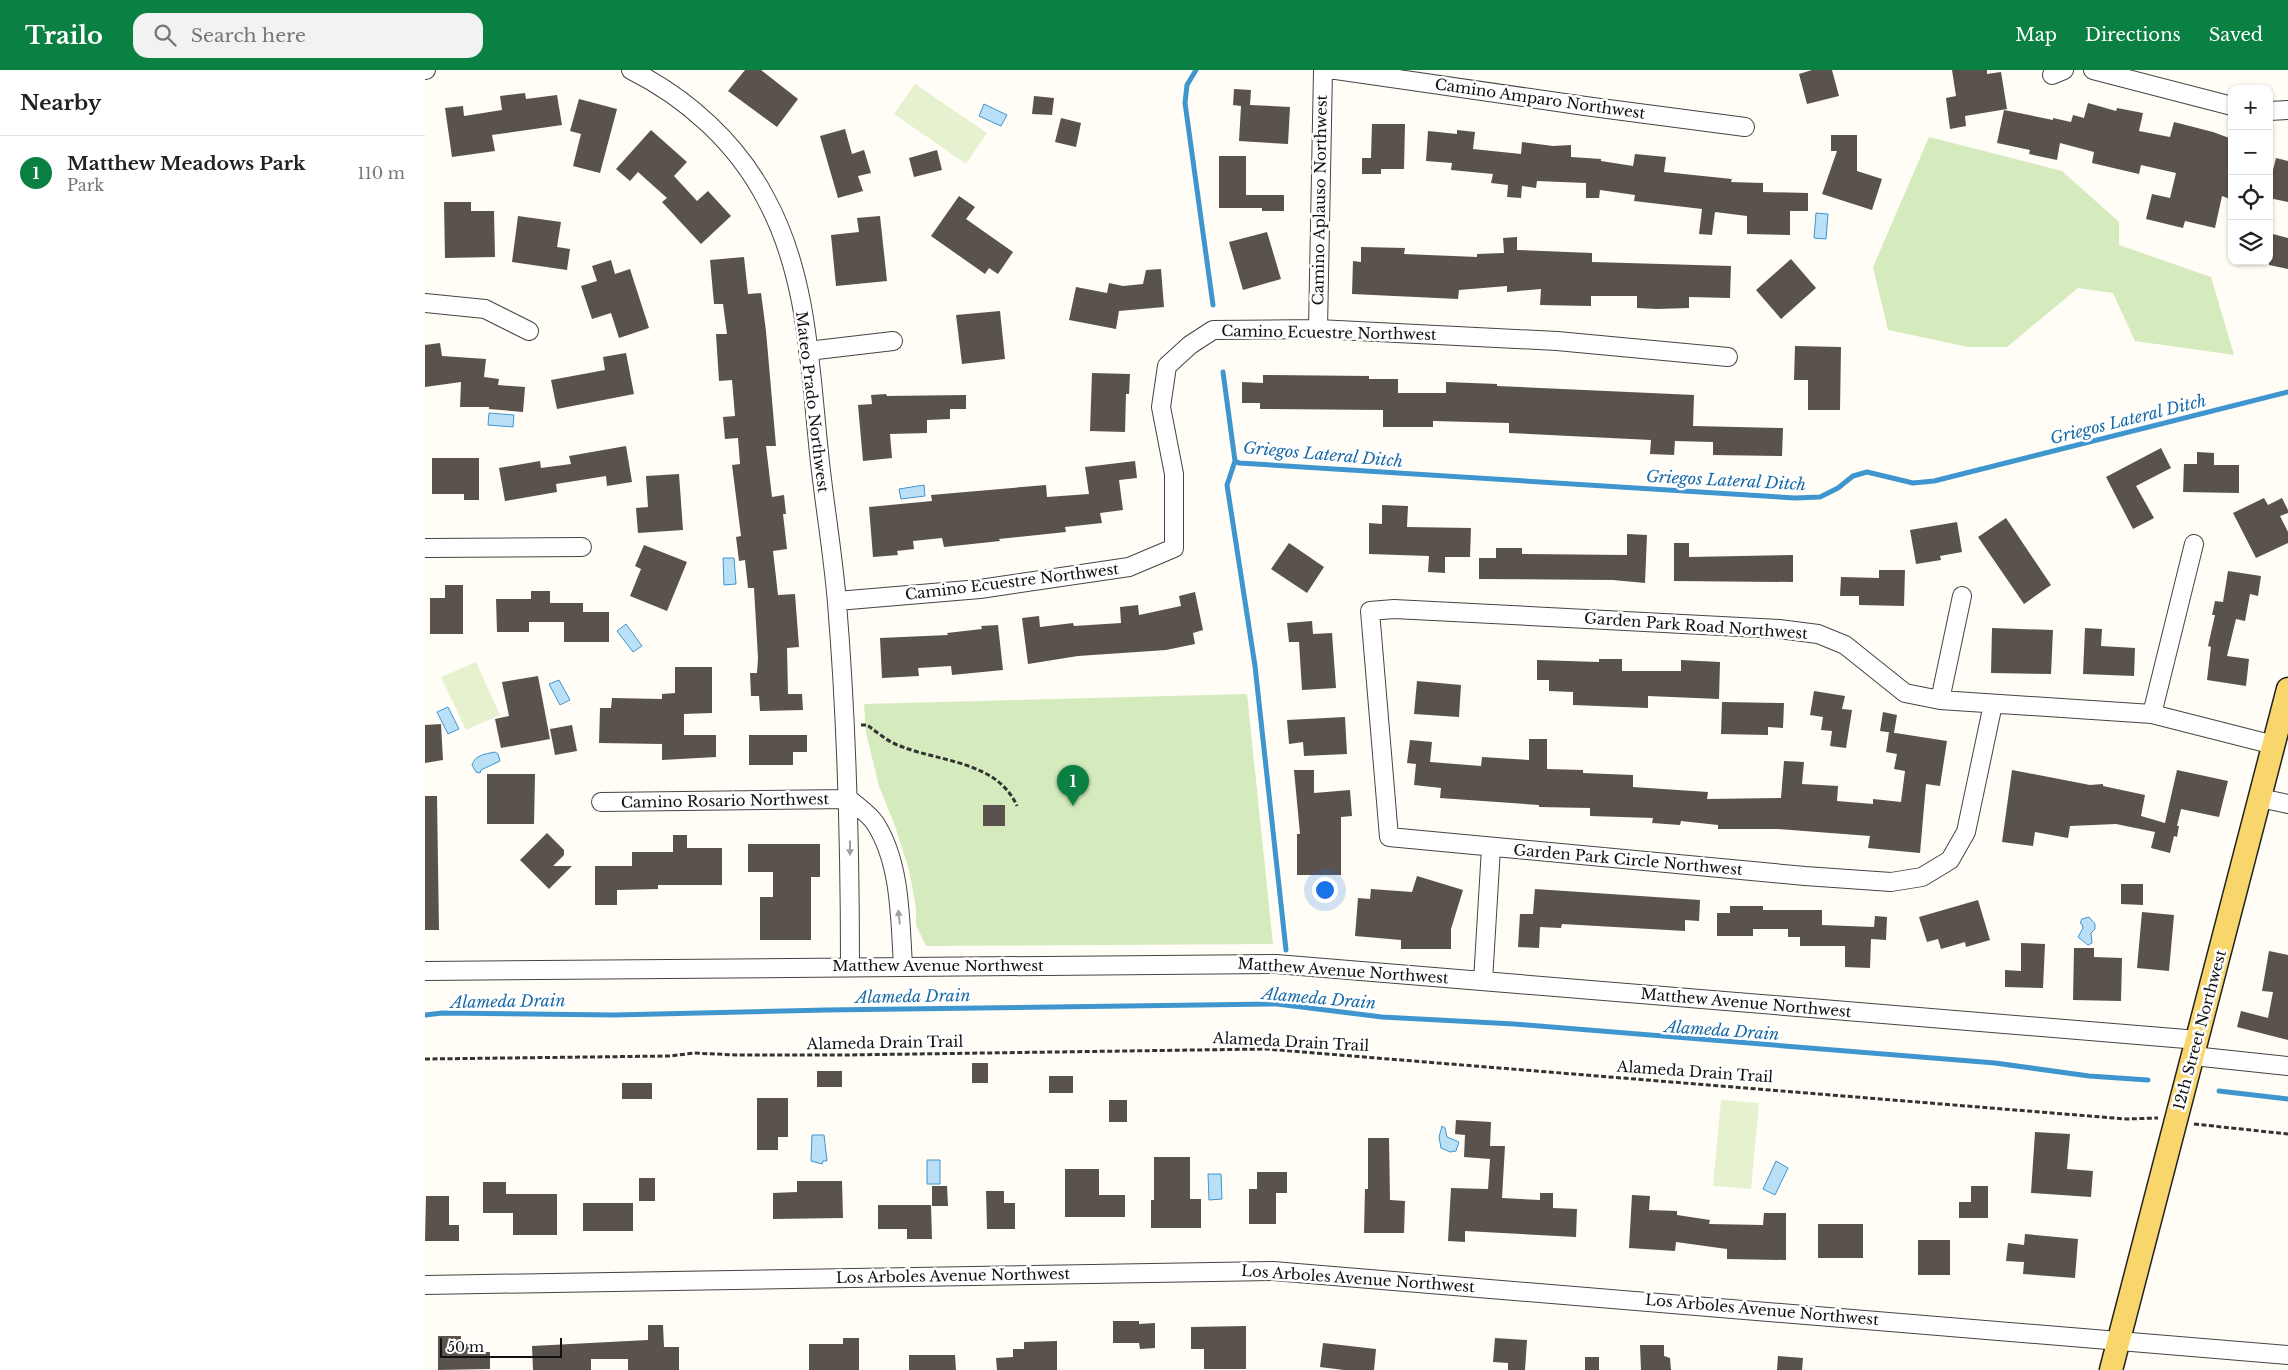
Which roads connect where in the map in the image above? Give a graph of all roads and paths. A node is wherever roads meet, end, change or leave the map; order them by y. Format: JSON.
{"nodes":[{"id":1,"x":631,"y":70,"type":"edge"},
{"id":2,"x":1323,"y":70,"type":"edge"},
{"id":3,"x":1336,"y":70,"type":"edge"},
{"id":4,"x":2093,"y":70,"type":"edge"},
{"id":5,"x":2228,"y":105,"type":"edge"},
{"id":6,"x":1745,"y":127,"type":"dead end"},
{"id":7,"x":425,"y":303,"type":"edge"},
{"id":8,"x":1318,"y":329,"type":"junction"},
{"id":9,"x":529,"y":331,"type":"dead end"},
{"id":10,"x":893,"y":341,"type":"dead end"},
{"id":11,"x":808,"y":351,"type":"junction"},
{"id":12,"x":1729,"y":357,"type":"dead end"},
{"id":13,"x":2194,"y":544,"type":"dead end"},
{"id":14,"x":582,"y":547,"type":"dead end"},
{"id":15,"x":425,"y":548,"type":"edge"},
{"id":16,"x":1962,"y":596,"type":"dead end"},
{"id":17,"x":837,"y":601,"type":"junction"},
{"id":18,"x":1394,"y":609,"type":"joint"},
{"id":19,"x":2288,"y":689,"type":"edge"},
{"id":20,"x":1940,"y":700,"type":"junction"},
{"id":21,"x":1993,"y":704,"type":"junction"},
{"id":22,"x":2153,"y":714,"type":"junction"},
{"id":23,"x":861,"y":725,"type":"dead end"},
{"id":24,"x":2274,"y":745,"type":"junction"},
{"id":25,"x":2261,"y":798,"type":"junction"},
{"id":26,"x":849,"y":799,"type":"junction"},
{"id":27,"x":601,"y":802,"type":"dead end"},
{"id":28,"x":2288,"y":804,"type":"edge"},
{"id":29,"x":1017,"y":806,"type":"dead end"},
{"id":30,"x":1491,"y":848,"type":"junction"},
{"id":31,"x":850,"y":966,"type":"junction"},
{"id":32,"x":903,"y":966,"type":"junction"},
{"id":33,"x":425,"y":971,"type":"edge"},
{"id":34,"x":1483,"y":981,"type":"junction"},
{"id":35,"x":2195,"y":1048,"type":"junction"},
{"id":36,"x":425,"y":1059,"type":"edge"},
{"id":37,"x":2288,"y":1066,"type":"edge"},
{"id":38,"x":2154,"y":1117,"type":"dead end"},
{"id":39,"x":2194,"y":1124,"type":"dead end"},
{"id":40,"x":2288,"y":1134,"type":"edge"},
{"id":41,"x":425,"y":1285,"type":"edge"},
{"id":42,"x":2119,"y":1340,"type":"junction"},
{"id":43,"x":2288,"y":1355,"type":"edge"},
{"id":44,"x":2111,"y":1370,"type":"edge"}],
"edges":[{"from":1,"to":11,"type":"street","name":"Mateo Prado Northwest"},
{"from":2,"to":8,"type":"street","name":"Camino Aplauso Northwest"},
{"from":3,"to":6,"type":"street","name":"Camino Amparo Northwest"},
{"from":4,"to":5,"type":"street"},
{"from":7,"to":9,"type":"street"},
{"from":8,"to":12,"type":"street","name":"Camino Ecuestre Northwest"},
{"from":8,"to":17,"type":"street","name":"Camino Ecuestre Northwest"},
{"from":10,"to":11,"type":"street"},
{"from":11,"to":17,"type":"street","name":"Mateo Prado Northwest"},
{"from":13,"to":22,"type":"street"},
{"from":14,"to":15,"type":"street"},
{"from":16,"to":20,"type":"street"},
{"from":17,"to":26,"type":"street","name":"Mateo Prado Northwest"},
{"from":18,"to":20,"type":"street","name":"Garden Park Road Northwest"},
{"from":18,"to":30,"type":"street","name":"Garden Park Circle Northwest"},
{"from":19,"to":24,"type":"main road","name":"12th Street Northwest"},
{"from":20,"to":21,"type":"street","name":"Garden Park Road Northwest"},
{"from":21,"to":22,"type":"street","name":"Garden Park Road Northwest"},
{"from":21,"to":30,"type":"street","name":"Garden Park Circle Northwest"},
{"from":22,"to":24,"type":"street","name":"Garden Park Road Northwest"},
{"from":23,"to":29,"type":"path"},
{"from":24,"to":25,"type":"main road","name":"12th Street Northwest"},
{"from":25,"to":28,"type":"street"},
{"from":25,"to":35,"type":"main road","name":"12th Street Northwest"},
{"from":26,"to":27,"type":"street","name":"Camino Rosario Northwest"},
{"from":26,"to":31,"type":"street","name":"Mateo Prado Northwest","one_way":true},
{"from":32,"to":26,"type":"street","one_way":true},
{"from":30,"to":34,"type":"street"},
{"from":31,"to":32,"type":"street","name":"Matthew Avenue Northwest"},
{"from":31,"to":33,"type":"street","name":"Matthew Avenue Northwest"},
{"from":32,"to":34,"type":"street","name":"Matthew Avenue Northwest"},
{"from":34,"to":35,"type":"street","name":"Matthew Avenue Northwest"},
{"from":35,"to":37,"type":"street","name":"Matthew Avenue Northwest"},
{"from":35,"to":42,"type":"main road","name":"12th Street Northwest"},
{"from":36,"to":38,"type":"path","name":"Alameda Drain Trail"},
{"from":39,"to":40,"type":"path"},
{"from":41,"to":42,"type":"street","name":"Los Arboles Avenue Northwest"},
{"from":42,"to":43,"type":"street","name":"Los Arboles Avenue Northwest"},
{"from":42,"to":44,"type":"main road","name":"12th Street Northwest"}]}
